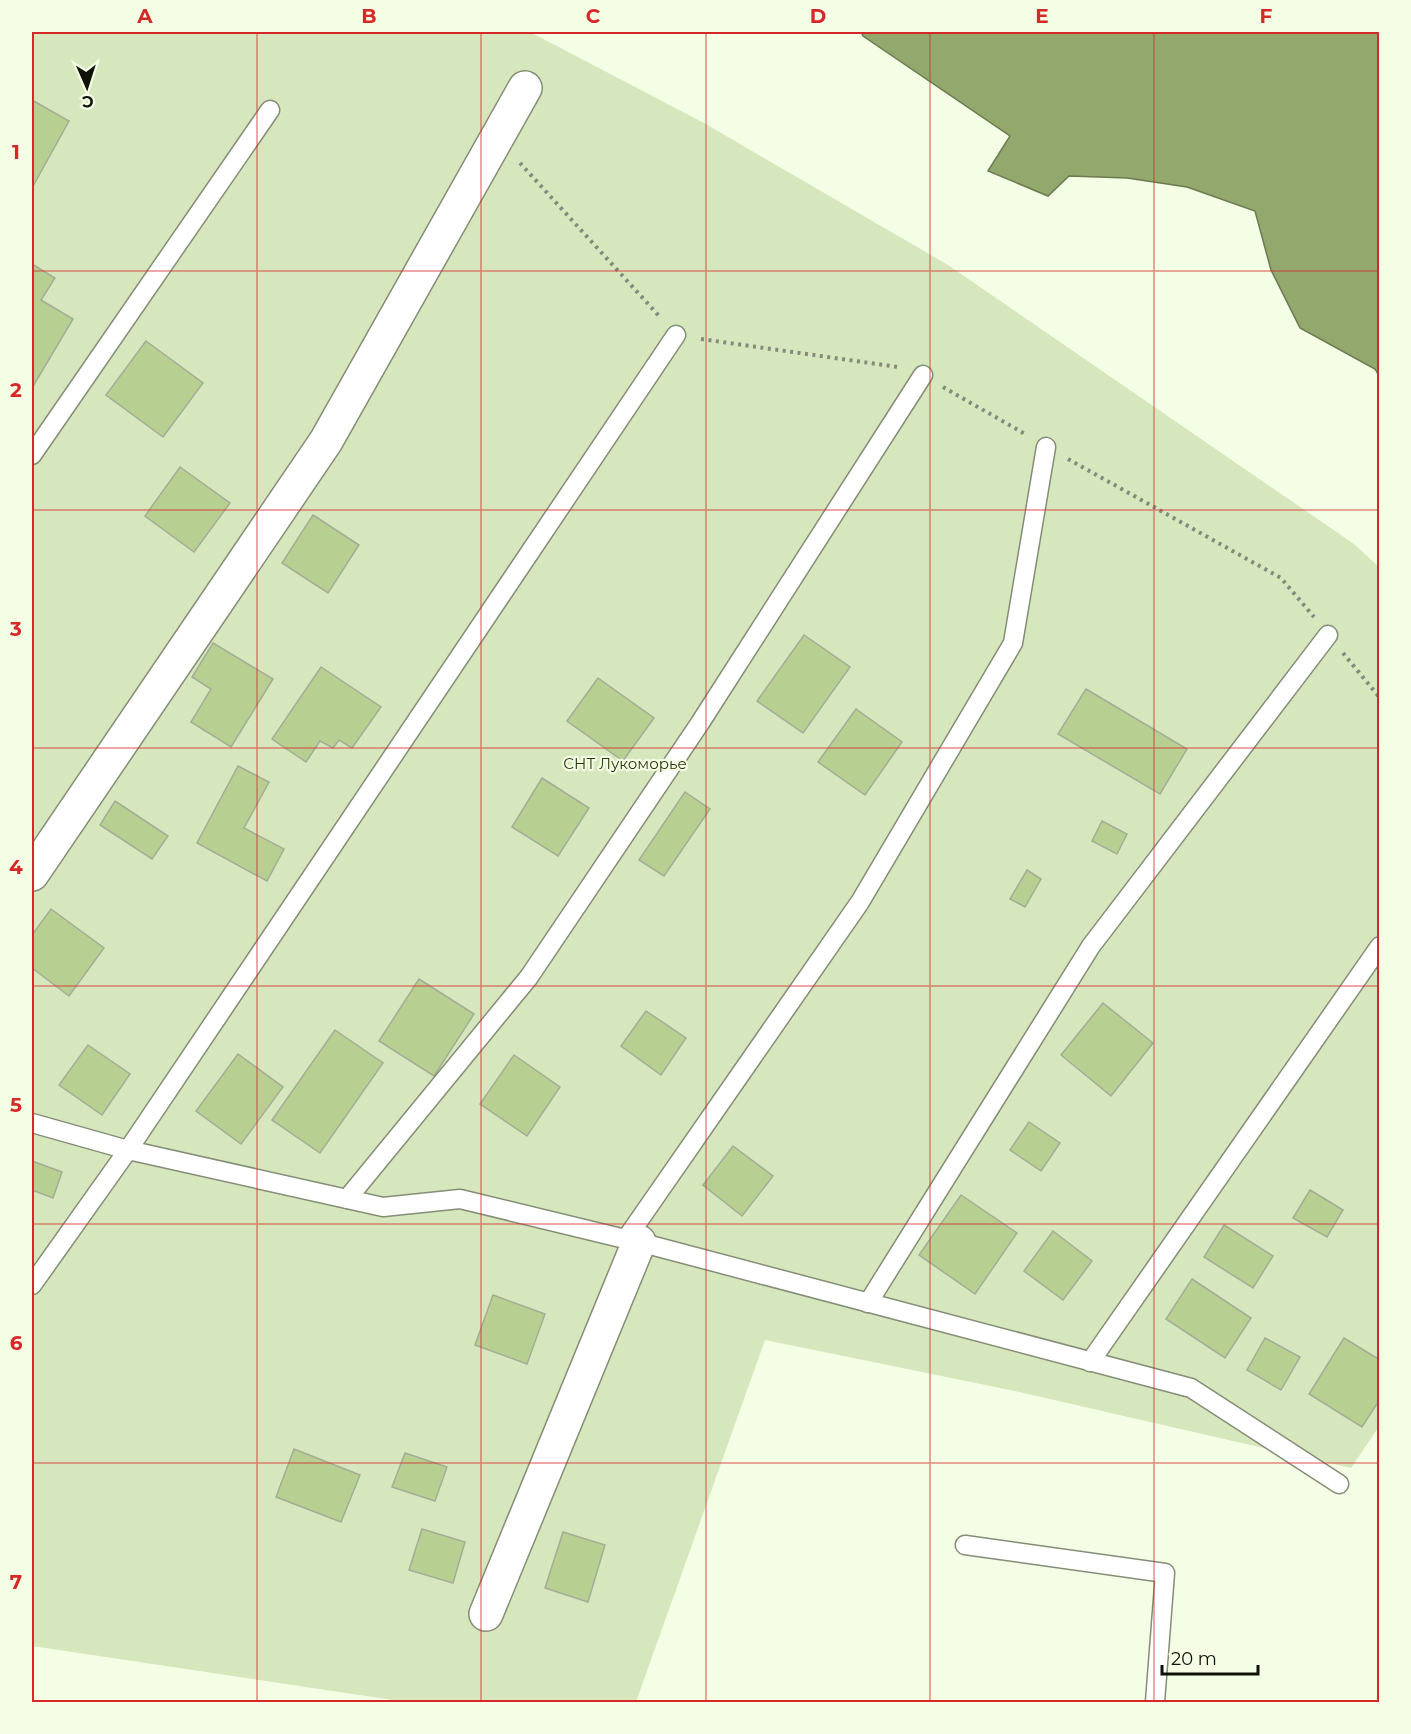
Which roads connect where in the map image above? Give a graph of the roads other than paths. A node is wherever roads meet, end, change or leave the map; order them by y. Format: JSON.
{"nodes":[{"id":1,"x":525,"y":88,"type":"dead end"},
{"id":2,"x":270,"y":110,"type":"dead end"},
{"id":3,"x":676,"y":335,"type":"road end"},
{"id":4,"x":923,"y":375,"type":"road end"},
{"id":5,"x":1046,"y":447,"type":"road end"},
{"id":6,"x":32,"y":455,"type":"edge"},
{"id":7,"x":1328,"y":635,"type":"road end"},
{"id":8,"x":32,"y":874,"type":"edge"},
{"id":9,"x":1380,"y":946,"type":"edge"},
{"id":10,"x":32,"y":1123,"type":"edge"},
{"id":11,"x":128,"y":1150,"type":"junction"},
{"id":12,"x":347,"y":1199,"type":"junction"},
{"id":13,"x":632,"y":1241,"type":"junction"},
{"id":14,"x":32,"y":1285,"type":"edge"},
{"id":15,"x":868,"y":1303,"type":"junction"},
{"id":16,"x":1090,"y":1362,"type":"junction"},
{"id":17,"x":1339,"y":1484,"type":"dead end"},
{"id":18,"x":965,"y":1545,"type":"dead end"},
{"id":19,"x":486,"y":1614,"type":"dead end"},
{"id":20,"x":1155,"y":1702,"type":"edge"}],
"edges":[{"from":1,"to":8,"type":"street"},
{"from":2,"to":6,"type":"lane"},
{"from":3,"to":11,"type":"lane"},
{"from":4,"to":12,"type":"lane"},
{"from":5,"to":13,"type":"lane"},
{"from":7,"to":15,"type":"lane"},
{"from":9,"to":16,"type":"lane"},
{"from":10,"to":11,"type":"lane"},
{"from":11,"to":12,"type":"lane"},
{"from":11,"to":14,"type":"lane"},
{"from":12,"to":13,"type":"lane"},
{"from":13,"to":15,"type":"lane"},
{"from":13,"to":19,"type":"street"},
{"from":15,"to":16,"type":"lane"},
{"from":16,"to":17,"type":"lane"},
{"from":18,"to":20,"type":"lane"}]}
